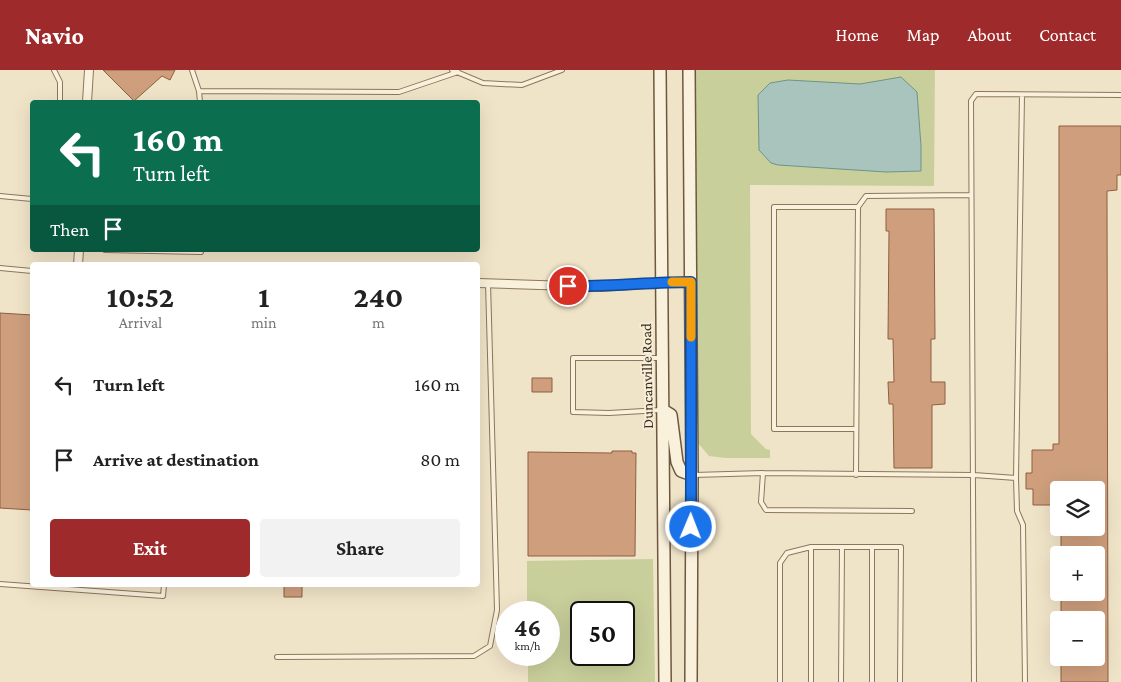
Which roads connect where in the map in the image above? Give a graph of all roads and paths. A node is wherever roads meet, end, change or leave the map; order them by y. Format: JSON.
{"nodes":[{"id":1,"x":54,"y":70,"type":"edge"},
{"id":2,"x":89,"y":70,"type":"edge"},
{"id":3,"x":192,"y":70,"type":"edge"},
{"id":4,"x":452,"y":70,"type":"edge"},
{"id":5,"x":562,"y":70,"type":"edge"},
{"id":6,"x":660,"y":70,"type":"edge"},
{"id":7,"x":689,"y":70,"type":"edge"},
{"id":8,"x":458,"y":72,"type":"junction"},
{"id":9,"x":199,"y":90,"type":"junction"},
{"id":10,"x":1022,"y":95,"type":"junction"},
{"id":11,"x":1121,"y":95,"type":"edge"},
{"id":12,"x":60,"y":100,"type":"edge"},
{"id":13,"x":87,"y":100,"type":"edge"},
{"id":14,"x":200,"y":100,"type":"edge"},
{"id":15,"x":0,"y":196,"type":"edge"},
{"id":16,"x":970,"y":196,"type":"junction"},
{"id":17,"x":30,"y":199,"type":"edge"},
{"id":18,"x":858,"y":207,"type":"junction"},
{"id":19,"x":0,"y":268,"type":"edge"},
{"id":20,"x":30,"y":271,"type":"edge"},
{"id":21,"x":480,"y":282,"type":"edge"},
{"id":22,"x":662,"y":282,"type":"junction"},
{"id":23,"x":691,"y":282,"type":"junction"},
{"id":24,"x":488,"y":283,"type":"junction"},
{"id":25,"x":662,"y":358,"type":"junction"},
{"id":26,"x":663,"y":410,"type":"junction"},
{"id":27,"x":856,"y":429,"type":"junction"},
{"id":28,"x":763,"y":473,"type":"junction"},
{"id":29,"x":692,"y":475,"type":"junction"},
{"id":30,"x":856,"y":475,"type":"junction"},
{"id":31,"x":974,"y":475,"type":"junction"},
{"id":32,"x":663,"y":478,"type":"junction"},
{"id":33,"x":1016,"y":478,"type":"junction"},
{"id":34,"x":912,"y":511,"type":"dead end"},
{"id":35,"x":811,"y":547,"type":"junction"},
{"id":36,"x":842,"y":547,"type":"junction"},
{"id":37,"x":872,"y":547,"type":"junction"},
{"id":38,"x":0,"y":584,"type":"edge"},
{"id":39,"x":30,"y":586,"type":"edge"},
{"id":40,"x":41,"y":587,"type":"edge"},
{"id":41,"x":164,"y":587,"type":"edge"},
{"id":42,"x":277,"y":657,"type":"dead end"},
{"id":43,"x":665,"y":682,"type":"edge"},
{"id":44,"x":691,"y":682,"type":"edge"},
{"id":45,"x":780,"y":682,"type":"edge"},
{"id":46,"x":812,"y":682,"type":"edge"},
{"id":47,"x":841,"y":682,"type":"edge"},
{"id":48,"x":872,"y":682,"type":"edge"},
{"id":49,"x":900,"y":682,"type":"edge"},
{"id":50,"x":974,"y":682,"type":"edge"},
{"id":51,"x":1024,"y":682,"type":"edge"}],
"edges":[{"from":1,"to":12,"type":"lane"},
{"from":2,"to":13,"type":"street"},
{"from":3,"to":9,"type":"lane"},
{"from":4,"to":8,"type":"lane"},
{"from":5,"to":8,"type":"lane"},
{"from":6,"to":22,"type":"main road","name":"Duncanville Road"},
{"from":7,"to":23,"type":"main road"},
{"from":8,"to":9,"type":"lane"},
{"from":9,"to":14,"type":"lane"},
{"from":10,"to":11,"type":"lane"},
{"from":10,"to":16,"type":"lane"},
{"from":10,"to":33,"type":"lane"},
{"from":15,"to":17,"type":"lane"},
{"from":16,"to":18,"type":"lane"},
{"from":16,"to":31,"type":"lane"},
{"from":18,"to":27,"type":"lane"},
{"from":18,"to":27,"type":"lane"},
{"from":19,"to":20,"type":"lane"},
{"from":21,"to":24,"type":"street"},
{"from":22,"to":23,"type":"street"},
{"from":22,"to":24,"type":"street"},
{"from":22,"to":25,"type":"main road","name":"Duncanville Road"},
{"from":23,"to":29,"type":"main road"},
{"from":24,"to":42,"type":"lane"},
{"from":25,"to":26,"type":"main road","name":"Duncanville Road"},
{"from":25,"to":26,"type":"lane"},
{"from":26,"to":29,"type":"main road"},
{"from":26,"to":32,"type":"main road","name":"Duncanville Road"},
{"from":27,"to":30,"type":"lane"},
{"from":28,"to":29,"type":"lane"},
{"from":28,"to":30,"type":"lane"},
{"from":28,"to":34,"type":"lane"},
{"from":29,"to":32,"type":"main road"},
{"from":29,"to":44,"type":"main road"},
{"from":30,"to":31,"type":"lane"},
{"from":31,"to":33,"type":"lane"},
{"from":31,"to":50,"type":"lane"},
{"from":32,"to":43,"type":"main road","name":"Duncanville Road"},
{"from":33,"to":51,"type":"lane"},
{"from":35,"to":36,"type":"lane"},
{"from":35,"to":45,"type":"lane"},
{"from":35,"to":46,"type":"lane"},
{"from":36,"to":37,"type":"lane"},
{"from":36,"to":47,"type":"lane"},
{"from":37,"to":48,"type":"lane"},
{"from":37,"to":49,"type":"lane"},
{"from":38,"to":39,"type":"lane"},
{"from":40,"to":41,"type":"lane"}]}
